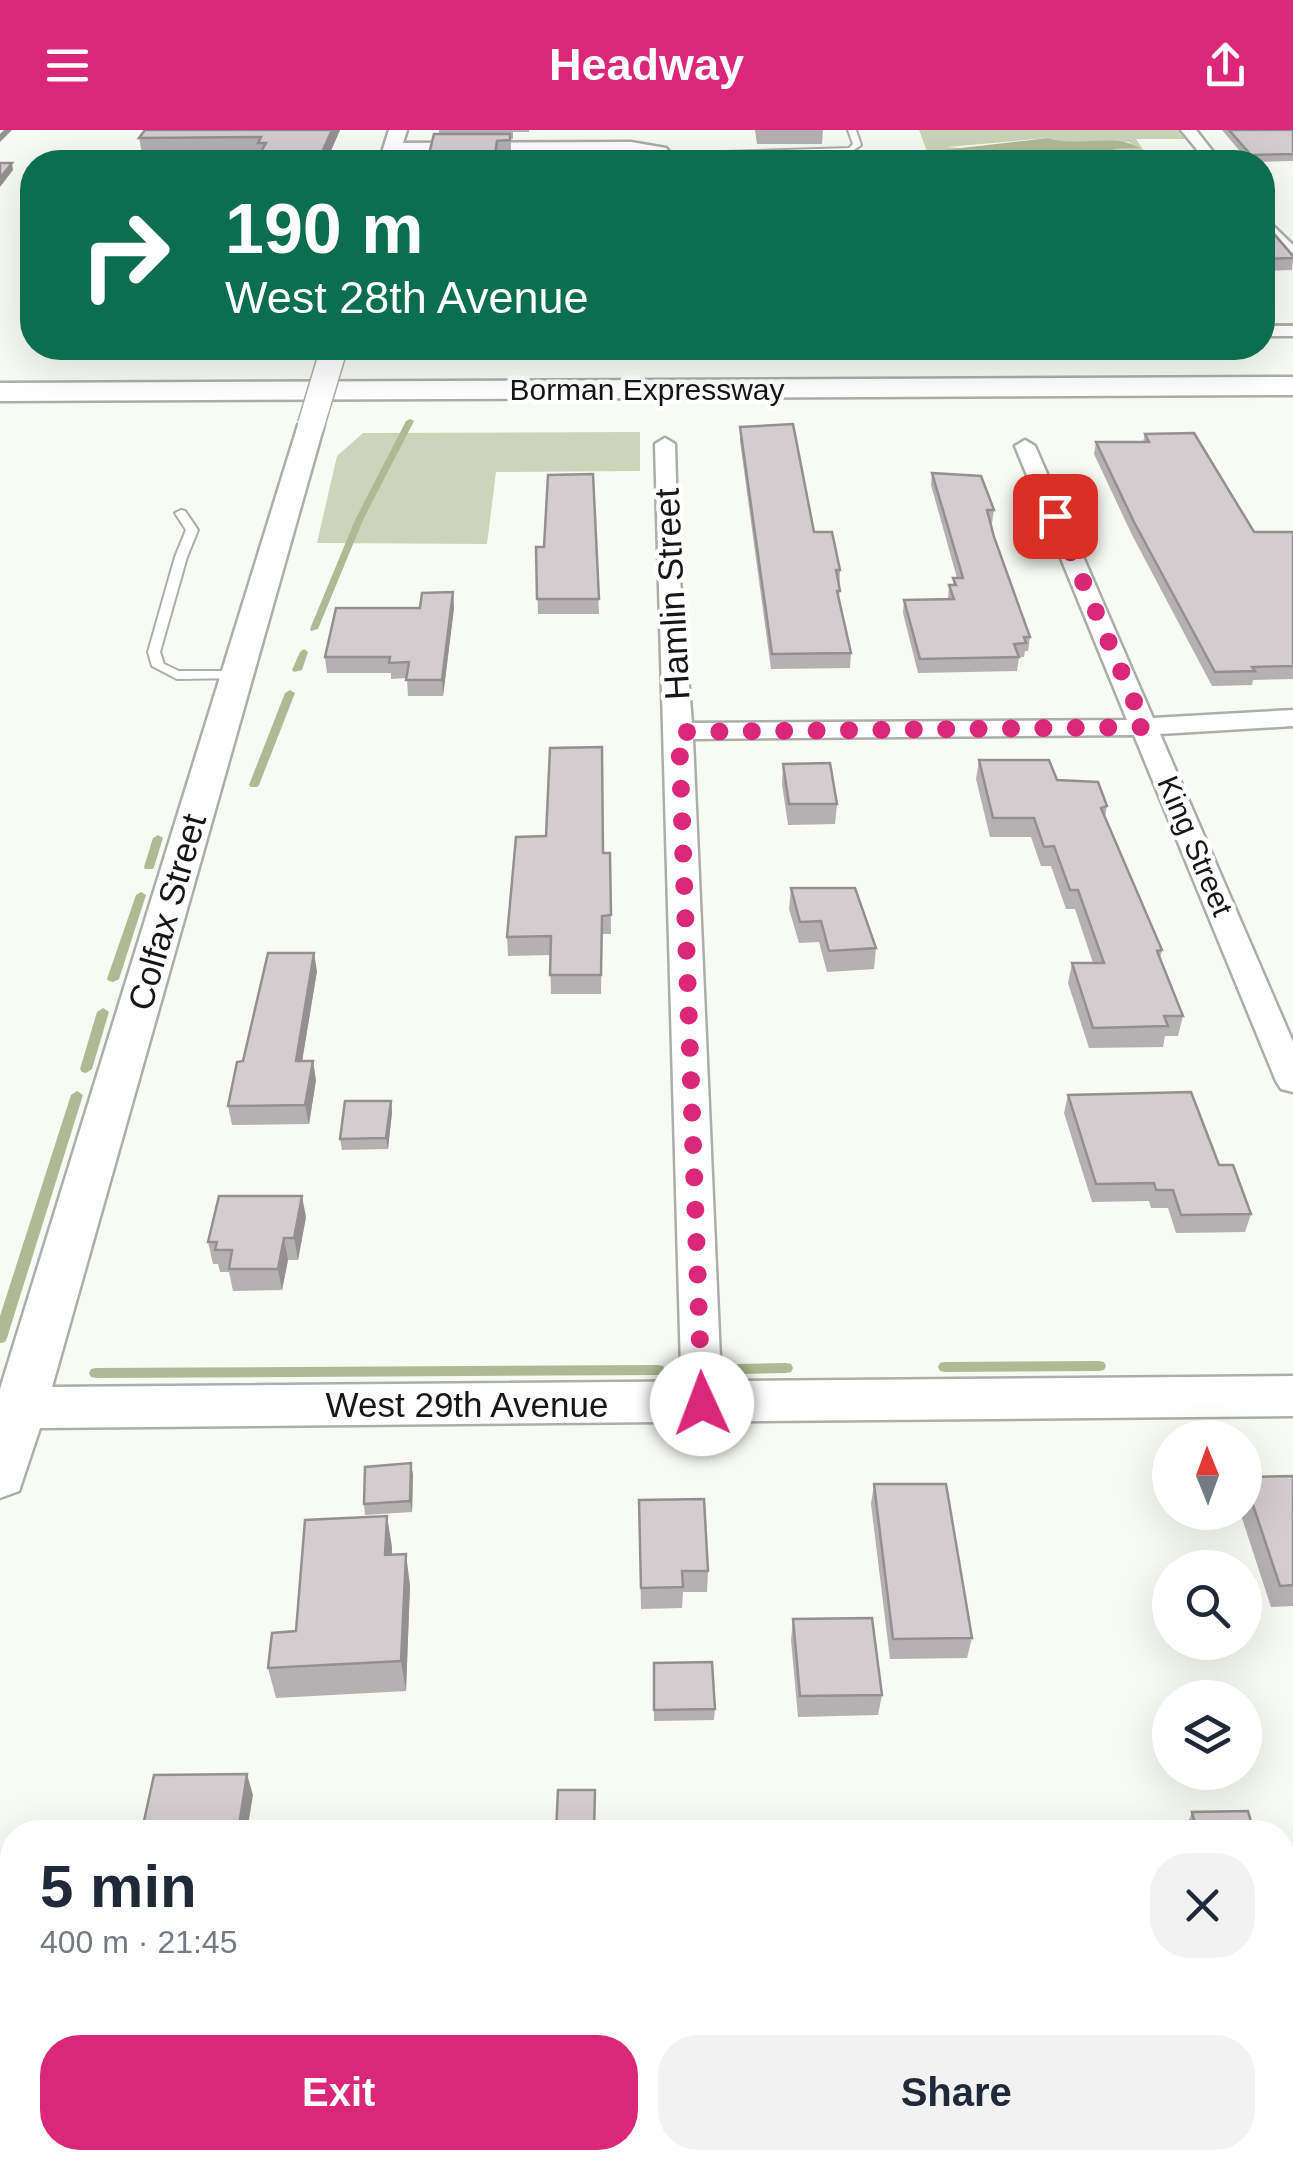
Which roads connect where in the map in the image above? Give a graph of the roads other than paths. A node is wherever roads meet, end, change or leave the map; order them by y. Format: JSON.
{"nodes":[{"id":1,"x":1188,"y":130,"type":"edge"},
{"id":2,"x":393,"y":146,"type":"edge"},
{"id":3,"x":633,"y":150,"type":"edge"},
{"id":4,"x":1204,"y":150,"type":"edge"},
{"id":5,"x":1275,"y":234,"type":"edge"},
{"id":6,"x":1293,"y":254,"type":"edge"},
{"id":7,"x":341,"y":360,"type":"edge"},
{"id":8,"x":1293,"y":386,"type":"edge"},
{"id":9,"x":972,"y":388,"type":"junction"},
{"id":10,"x":0,"y":392,"type":"edge"},
{"id":11,"x":1293,"y":398,"type":"edge"},
{"id":12,"x":665,"y":444,"type":"dead end"},
{"id":13,"x":1024,"y":446,"type":"dead end"},
{"id":14,"x":181,"y":513,"type":"dead end"},
{"id":15,"x":236,"y":675,"type":"junction"},
{"id":16,"x":1293,"y":718,"type":"edge"},
{"id":17,"x":1145,"y":727,"type":"junction"},
{"id":18,"x":679,"y":732,"type":"junction"},
{"id":19,"x":1293,"y":1081,"type":"edge"},
{"id":20,"x":1293,"y":1396,"type":"edge"},
{"id":21,"x":702,"y":1404,"type":"junction"},
{"id":22,"x":10,"y":1408,"type":"edge"},
{"id":23,"x":0,"y":1476,"type":"edge"}],
"edges":[{"from":1,"to":4,"type":"street"},
{"from":2,"to":3,"type":"street"},
{"from":5,"to":6,"type":"street"},
{"from":7,"to":15,"type":"street","name":"Colfax Street","bridge":true},
{"from":8,"to":9,"type":"highway","name":"Borman Expressway"},
{"from":9,"to":10,"type":"highway","name":"Borman Expressway"},
{"from":9,"to":11,"type":"highway"},
{"from":12,"to":18,"type":"street","name":"Hamlin Street"},
{"from":13,"to":17,"type":"street","name":"King Street"},
{"from":14,"to":15,"type":"lane"},
{"from":15,"to":22,"type":"street","name":"Colfax Street"},
{"from":16,"to":17,"type":"street"},
{"from":17,"to":18,"type":"street"},
{"from":17,"to":19,"type":"street","name":"King Street"},
{"from":18,"to":21,"type":"street","name":"Hamlin Street"},
{"from":20,"to":21,"type":"street","name":"West 29th Avenue"},
{"from":21,"to":22,"type":"street","name":"West 29th Avenue"},
{"from":22,"to":23,"type":"street","name":"Colfax Street"}]}
